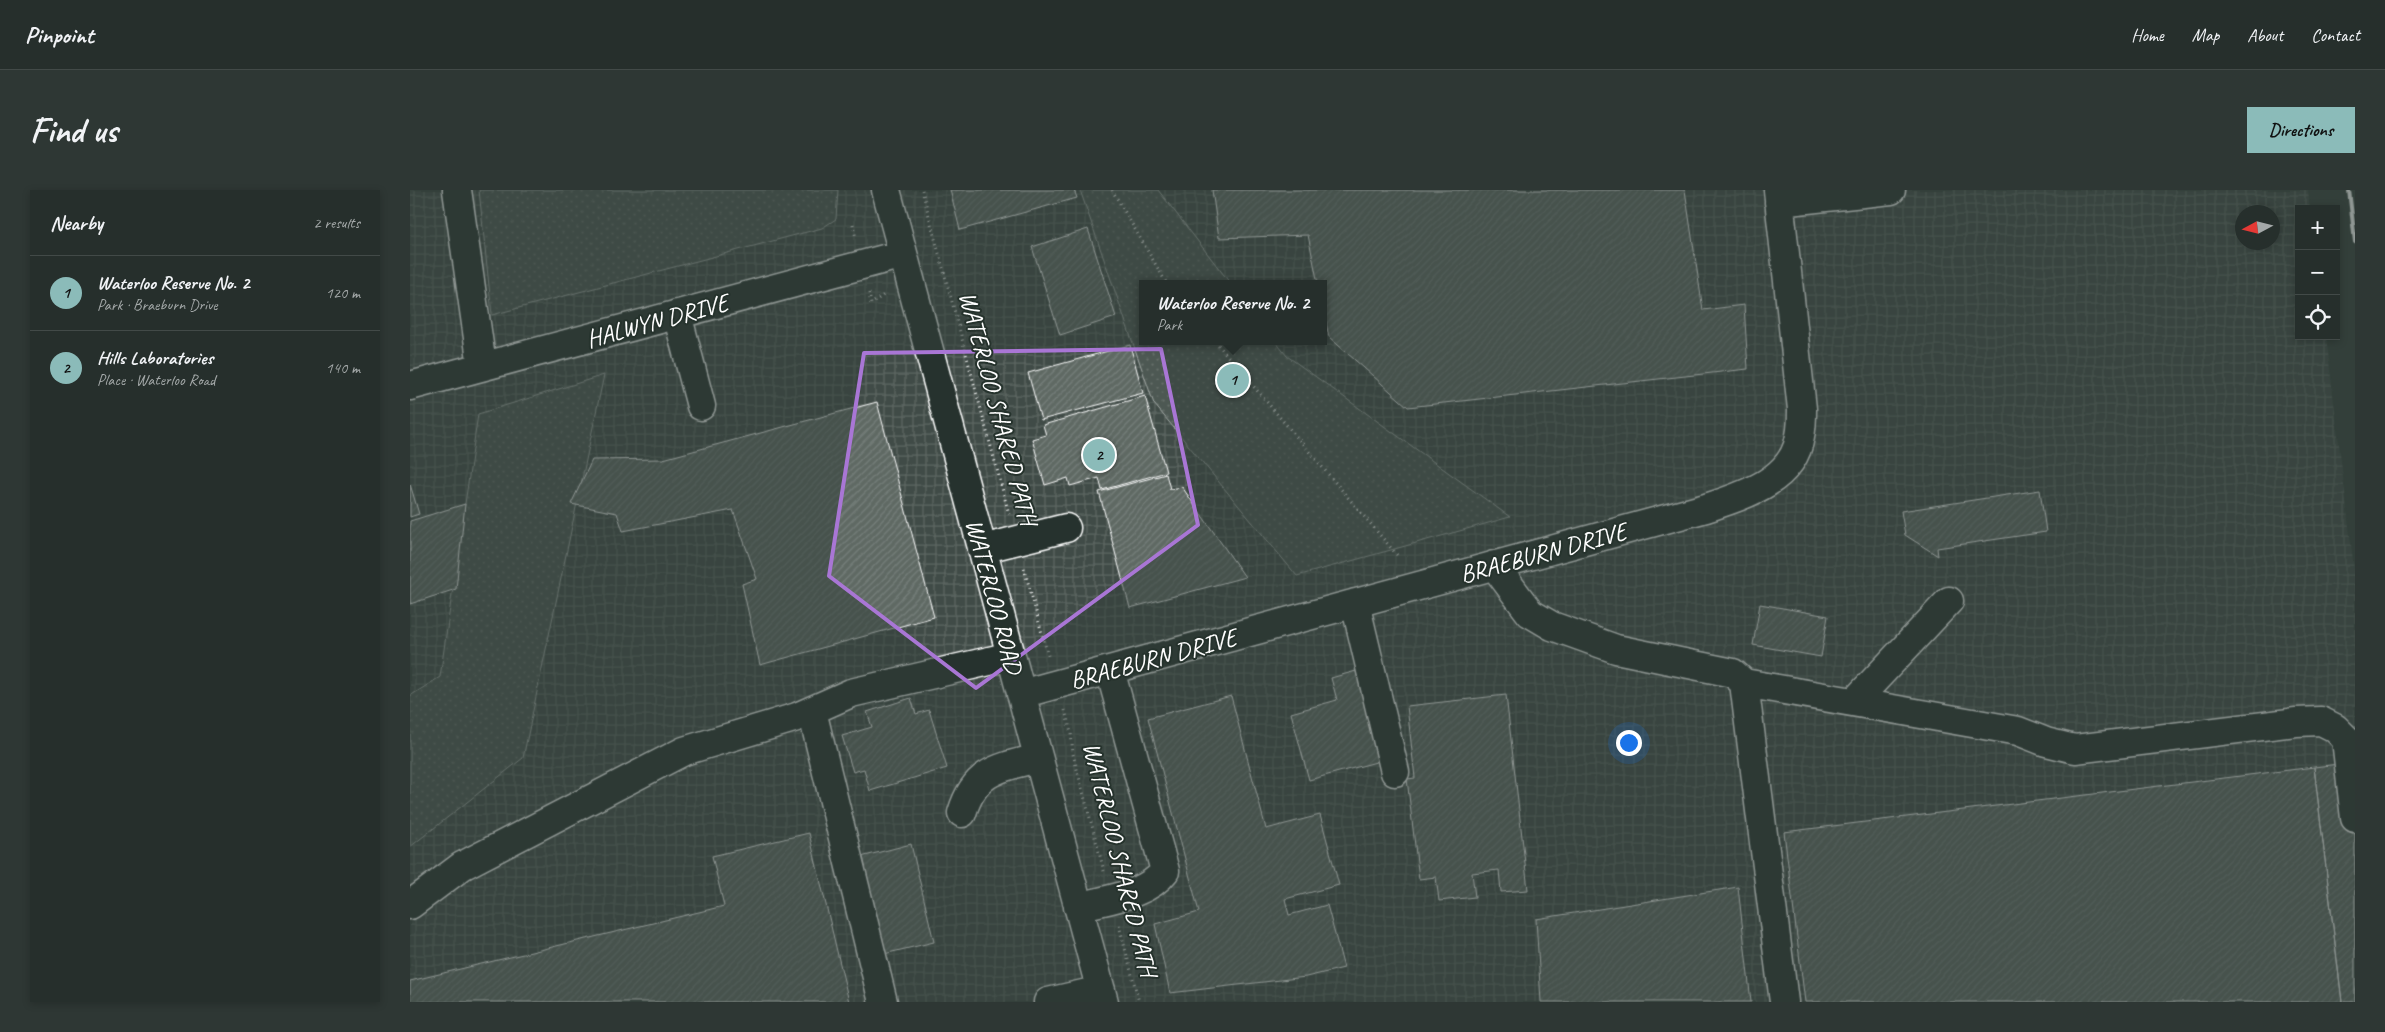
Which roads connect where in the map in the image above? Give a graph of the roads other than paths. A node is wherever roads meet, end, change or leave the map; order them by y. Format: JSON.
{"nodes":[{"id":1,"x":457,"y":190,"type":"edge"},
{"id":2,"x":886,"y":190,"type":"edge"},
{"id":3,"x":1892,"y":190,"type":"edge"},
{"id":4,"x":1778,"y":196,"type":"edge"},
{"id":5,"x":903,"y":254,"type":"junction"},
{"id":6,"x":677,"y":314,"type":"junction"},
{"id":7,"x":482,"y":366,"type":"junction"},
{"id":8,"x":410,"y":386,"type":"edge"},
{"id":9,"x":702,"y":406,"type":"dead end"},
{"id":10,"x":1066,"y":528,"type":"dead end"},
{"id":11,"x":982,"y":549,"type":"junction"},
{"id":12,"x":1494,"y":566,"type":"junction"},
{"id":13,"x":1949,"y":601,"type":"dead end"},
{"id":14,"x":1355,"y":603,"type":"junction"},
{"id":15,"x":1010,"y":656,"type":"junction"},
{"id":16,"x":1110,"y":670,"type":"junction"},
{"id":17,"x":1744,"y":683,"type":"junction"},
{"id":18,"x":1021,"y":694,"type":"junction"},
{"id":19,"x":1854,"y":702,"type":"junction"},
{"id":20,"x":812,"y":711,"type":"junction"},
{"id":21,"x":1038,"y":758,"type":"junction"},
{"id":22,"x":1395,"y":772,"type":"dead end"},
{"id":23,"x":962,"y":813,"type":"dead end"},
{"id":24,"x":2355,"y":818,"type":"edge"},
{"id":25,"x":410,"y":904,"type":"edge"},
{"id":26,"x":1078,"y":907,"type":"junction"},
{"id":27,"x":1102,"y":996,"type":"edge"},
{"id":28,"x":882,"y":1002,"type":"edge"},
{"id":29,"x":1048,"y":1002,"type":"edge"},
{"id":30,"x":1784,"y":1002,"type":"edge"}],
"edges":[{"from":1,"to":7,"type":"street"},
{"from":2,"to":5,"type":"street","name":"WATERLOO ROAD"},
{"from":3,"to":4,"type":"street"},
{"from":4,"to":12,"type":"street","name":"BRAEBURN DRIVE"},
{"from":5,"to":6,"type":"street","name":"HALWYN DRIVE"},
{"from":5,"to":11,"type":"street","name":"WATERLOO ROAD"},
{"from":6,"to":7,"type":"street","name":"HALWYN DRIVE"},
{"from":6,"to":9,"type":"street"},
{"from":7,"to":8,"type":"street","name":"HALWYN DRIVE"},
{"from":10,"to":11,"type":"street"},
{"from":11,"to":15,"type":"street","name":"WATERLOO ROAD"},
{"from":12,"to":14,"type":"street","name":"BRAEBURN DRIVE"},
{"from":12,"to":17,"type":"street"},
{"from":13,"to":19,"type":"street"},
{"from":14,"to":16,"type":"street","name":"BRAEBURN DRIVE"},
{"from":14,"to":22,"type":"street"},
{"from":15,"to":18,"type":"street","name":"WATERLOO ROAD"},
{"from":15,"to":20,"type":"street"},
{"from":16,"to":18,"type":"street","name":"BRAEBURN DRIVE"},
{"from":16,"to":26,"type":"street"},
{"from":17,"to":19,"type":"street"},
{"from":17,"to":30,"type":"street"},
{"from":18,"to":21,"type":"street","name":"WATERLOO ROAD"},
{"from":19,"to":24,"type":"street"},
{"from":20,"to":25,"type":"street"},
{"from":20,"to":28,"type":"street"},
{"from":21,"to":23,"type":"street"},
{"from":21,"to":26,"type":"street","name":"WATERLOO ROAD"},
{"from":26,"to":27,"type":"street","name":"WATERLOO ROAD"},
{"from":27,"to":29,"type":"street"}]}
